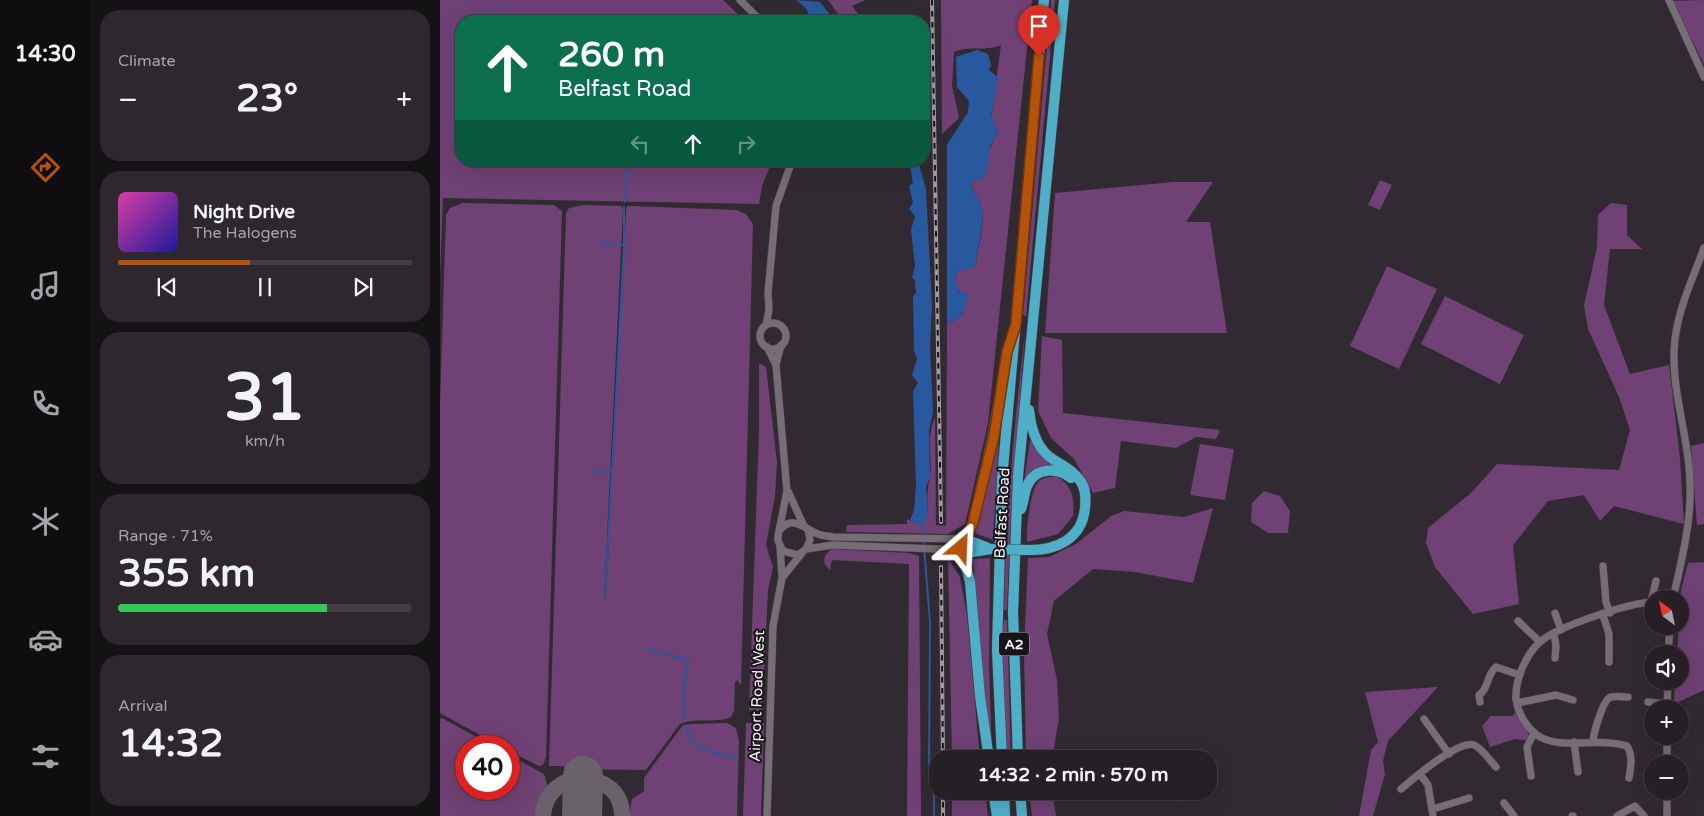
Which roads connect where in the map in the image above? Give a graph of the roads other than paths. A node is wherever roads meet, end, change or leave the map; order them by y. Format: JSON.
{"nodes":[{"id":1,"x":740,"y":0,"type":"edge"},
{"id":2,"x":1044,"y":0,"type":"edge"},
{"id":3,"x":1064,"y":0,"type":"edge"},
{"id":4,"x":1669,"y":0,"type":"edge"},
{"id":5,"x":755,"y":15,"type":"edge"},
{"id":6,"x":1704,"y":77,"type":"edge"},
{"id":7,"x":790,"y":167,"type":"edge"},
{"id":8,"x":1704,"y":248,"type":"edge"},
{"id":9,"x":769,"y":310,"type":"junction"},
{"id":10,"x":778,"y":324,"type":"junction"},
{"id":11,"x":1016,"y":324,"type":"junction"},
{"id":12,"x":766,"y":325,"type":"junction"},
{"id":13,"x":781,"y":345,"type":"junction"},
{"id":14,"x":767,"y":347,"type":"junction"},
{"id":15,"x":776,"y":365,"type":"junction"},
{"id":16,"x":1027,"y":392,"type":"junction"},
{"id":17,"x":787,"y":491,"type":"junction"},
{"id":18,"x":1085,"y":505,"type":"junction"},
{"id":19,"x":806,"y":528,"type":"junction"},
{"id":20,"x":1016,"y":530,"type":"junction"},
{"id":21,"x":780,"y":531,"type":"junction"},
{"id":22,"x":918,"y":544,"type":"junction"},
{"id":23,"x":927,"y":544,"type":"junction"},
{"id":24,"x":780,"y":546,"type":"junction"},
{"id":25,"x":966,"y":546,"type":"junction"},
{"id":26,"x":943,"y":549,"type":"junction"},
{"id":27,"x":804,"y":551,"type":"junction"},
{"id":28,"x":1603,"y":566,"type":"dead end"},
{"id":29,"x":782,"y":578,"type":"junction"},
{"id":30,"x":1656,"y":581,"type":"dead end"},
{"id":31,"x":970,"y":582,"type":"junction"},
{"id":32,"x":1654,"y":590,"type":"edge"},
{"id":33,"x":1675,"y":590,"type":"edge"},
{"id":34,"x":1644,"y":603,"type":"edge"},
{"id":35,"x":1555,"y":613,"type":"dead end"},
{"id":36,"x":1606,"y":614,"type":"junction"},
{"id":37,"x":1518,"y":621,"type":"dead end"},
{"id":38,"x":1558,"y":632,"type":"junction"},
{"id":39,"x":1540,"y":642,"type":"junction"},
{"id":40,"x":1555,"y":658,"type":"dead end"},
{"id":41,"x":1609,"y":662,"type":"dead end"},
{"id":42,"x":1520,"y":675,"type":"junction"},
{"id":43,"x":1628,"y":697,"type":"dead end"},
{"id":44,"x":1573,"y":700,"type":"dead end"},
{"id":45,"x":1480,"y":702,"type":"dead end"},
{"id":46,"x":1517,"y":703,"type":"junction"},
{"id":47,"x":1424,"y":718,"type":"dead end"},
{"id":48,"x":1534,"y":733,"type":"junction"},
{"id":49,"x":1593,"y":741,"type":"junction"},
{"id":50,"x":1574,"y":742,"type":"junction"},
{"id":51,"x":988,"y":750,"type":"edge"},
{"id":52,"x":1002,"y":750,"type":"edge"},
{"id":53,"x":1018,"y":750,"type":"edge"},
{"id":54,"x":1448,"y":754,"type":"junction"},
{"id":55,"x":1496,"y":767,"type":"dead end"},
{"id":56,"x":1578,"y":772,"type":"dead end"},
{"id":57,"x":1420,"y":774,"type":"junction"},
{"id":58,"x":1531,"y":776,"type":"dead end"},
{"id":59,"x":1629,"y":778,"type":"dead end"},
{"id":60,"x":1401,"y":789,"type":"dead end"},
{"id":61,"x":1469,"y":798,"type":"dead end"},
{"id":62,"x":994,"y":800,"type":"edge"},
{"id":63,"x":1005,"y":800,"type":"edge"},
{"id":64,"x":1021,"y":800,"type":"edge"},
{"id":65,"x":1667,"y":800,"type":"edge"},
{"id":66,"x":1504,"y":803,"type":"dead end"},
{"id":67,"x":1433,"y":812,"type":"edge"},
{"id":68,"x":767,"y":816,"type":"edge"},
{"id":69,"x":997,"y":816,"type":"edge"},
{"id":70,"x":1006,"y":816,"type":"edge"},
{"id":71,"x":1022,"y":816,"type":"edge"},
{"id":72,"x":1514,"y":816,"type":"edge"},
{"id":73,"x":1616,"y":816,"type":"edge"},
{"id":74,"x":1644,"y":816,"type":"edge"},
{"id":75,"x":1667,"y":816,"type":"edge"}],
"edges":[{"from":1,"to":5,"type":"street"},
{"from":2,"to":11,"type":"highway","name":"Belfast Road","number":"A2"},
{"from":3,"to":16,"type":"highway","name":"Belfast Road","number":"A2"},
{"from":4,"to":6,"type":"street"},
{"from":7,"to":9,"type":"street"},
{"from":8,"to":33,"type":"street"},
{"from":9,"to":10,"type":"street"},
{"from":9,"to":12,"type":"street"},
{"from":10,"to":12,"type":"street"},
{"from":10,"to":13,"type":"street"},
{"from":11,"to":25,"type":"highway"},
{"from":11,"to":52,"type":"highway","name":"Belfast Road","number":"A2"},
{"from":12,"to":14,"type":"street"},
{"from":13,"to":14,"type":"street"},
{"from":13,"to":15,"type":"street"},
{"from":14,"to":15,"type":"street"},
{"from":15,"to":17,"type":"street"},
{"from":16,"to":18,"type":"highway"},
{"from":16,"to":20,"type":"highway","name":"Belfast Road","number":"A2"},
{"from":17,"to":19,"type":"street"},
{"from":17,"to":21,"type":"street"},
{"from":18,"to":20,"type":"highway"},
{"from":18,"to":25,"type":"highway","bridge":true},
{"from":19,"to":21,"type":"street"},
{"from":19,"to":22,"type":"street"},
{"from":19,"to":27,"type":"street"},
{"from":20,"to":53,"type":"highway","name":"Belfast Road","number":"A2"},
{"from":21,"to":24,"type":"street"},
{"from":22,"to":23,"type":"street"},
{"from":22,"to":27,"type":"street"},
{"from":23,"to":25,"type":"street"},
{"from":23,"to":26,"type":"street"},
{"from":24,"to":27,"type":"street"},
{"from":24,"to":29,"type":"street","name":"Airport Road West"},
{"from":25,"to":26,"type":"street"},
{"from":25,"to":31,"type":"highway"},
{"from":26,"to":31,"type":"street"},
{"from":27,"to":29,"type":"street","name":"Airport Road West"},
{"from":28,"to":36,"type":"street"},
{"from":29,"to":68,"type":"street","name":"Airport Road West"},
{"from":30,"to":32,"type":"street"},
{"from":31,"to":51,"type":"highway"},
{"from":34,"to":36,"type":"street"},
{"from":35,"to":38,"type":"street"},
{"from":36,"to":38,"type":"street"},
{"from":36,"to":41,"type":"street"},
{"from":37,"to":39,"type":"street"},
{"from":38,"to":39,"type":"street"},
{"from":38,"to":40,"type":"street"},
{"from":39,"to":42,"type":"street"},
{"from":42,"to":45,"type":"street"},
{"from":42,"to":46,"type":"street"},
{"from":43,"to":49,"type":"street"},
{"from":44,"to":46,"type":"street"},
{"from":46,"to":48,"type":"street"},
{"from":47,"to":54,"type":"street"},
{"from":48,"to":50,"type":"street"},
{"from":48,"to":58,"type":"street"},
{"from":49,"to":50,"type":"street"},
{"from":49,"to":59,"type":"street"},
{"from":50,"to":56,"type":"street"},
{"from":54,"to":55,"type":"street"},
{"from":54,"to":57,"type":"street"},
{"from":57,"to":60,"type":"street"},
{"from":57,"to":67,"type":"street"},
{"from":61,"to":67,"type":"street"},
{"from":62,"to":69,"type":"highway"},
{"from":63,"to":70,"type":"highway"},
{"from":64,"to":71,"type":"highway"},
{"from":65,"to":75,"type":"street"},
{"from":66,"to":72,"type":"street"},
{"from":73,"to":74,"type":"street"}]}
